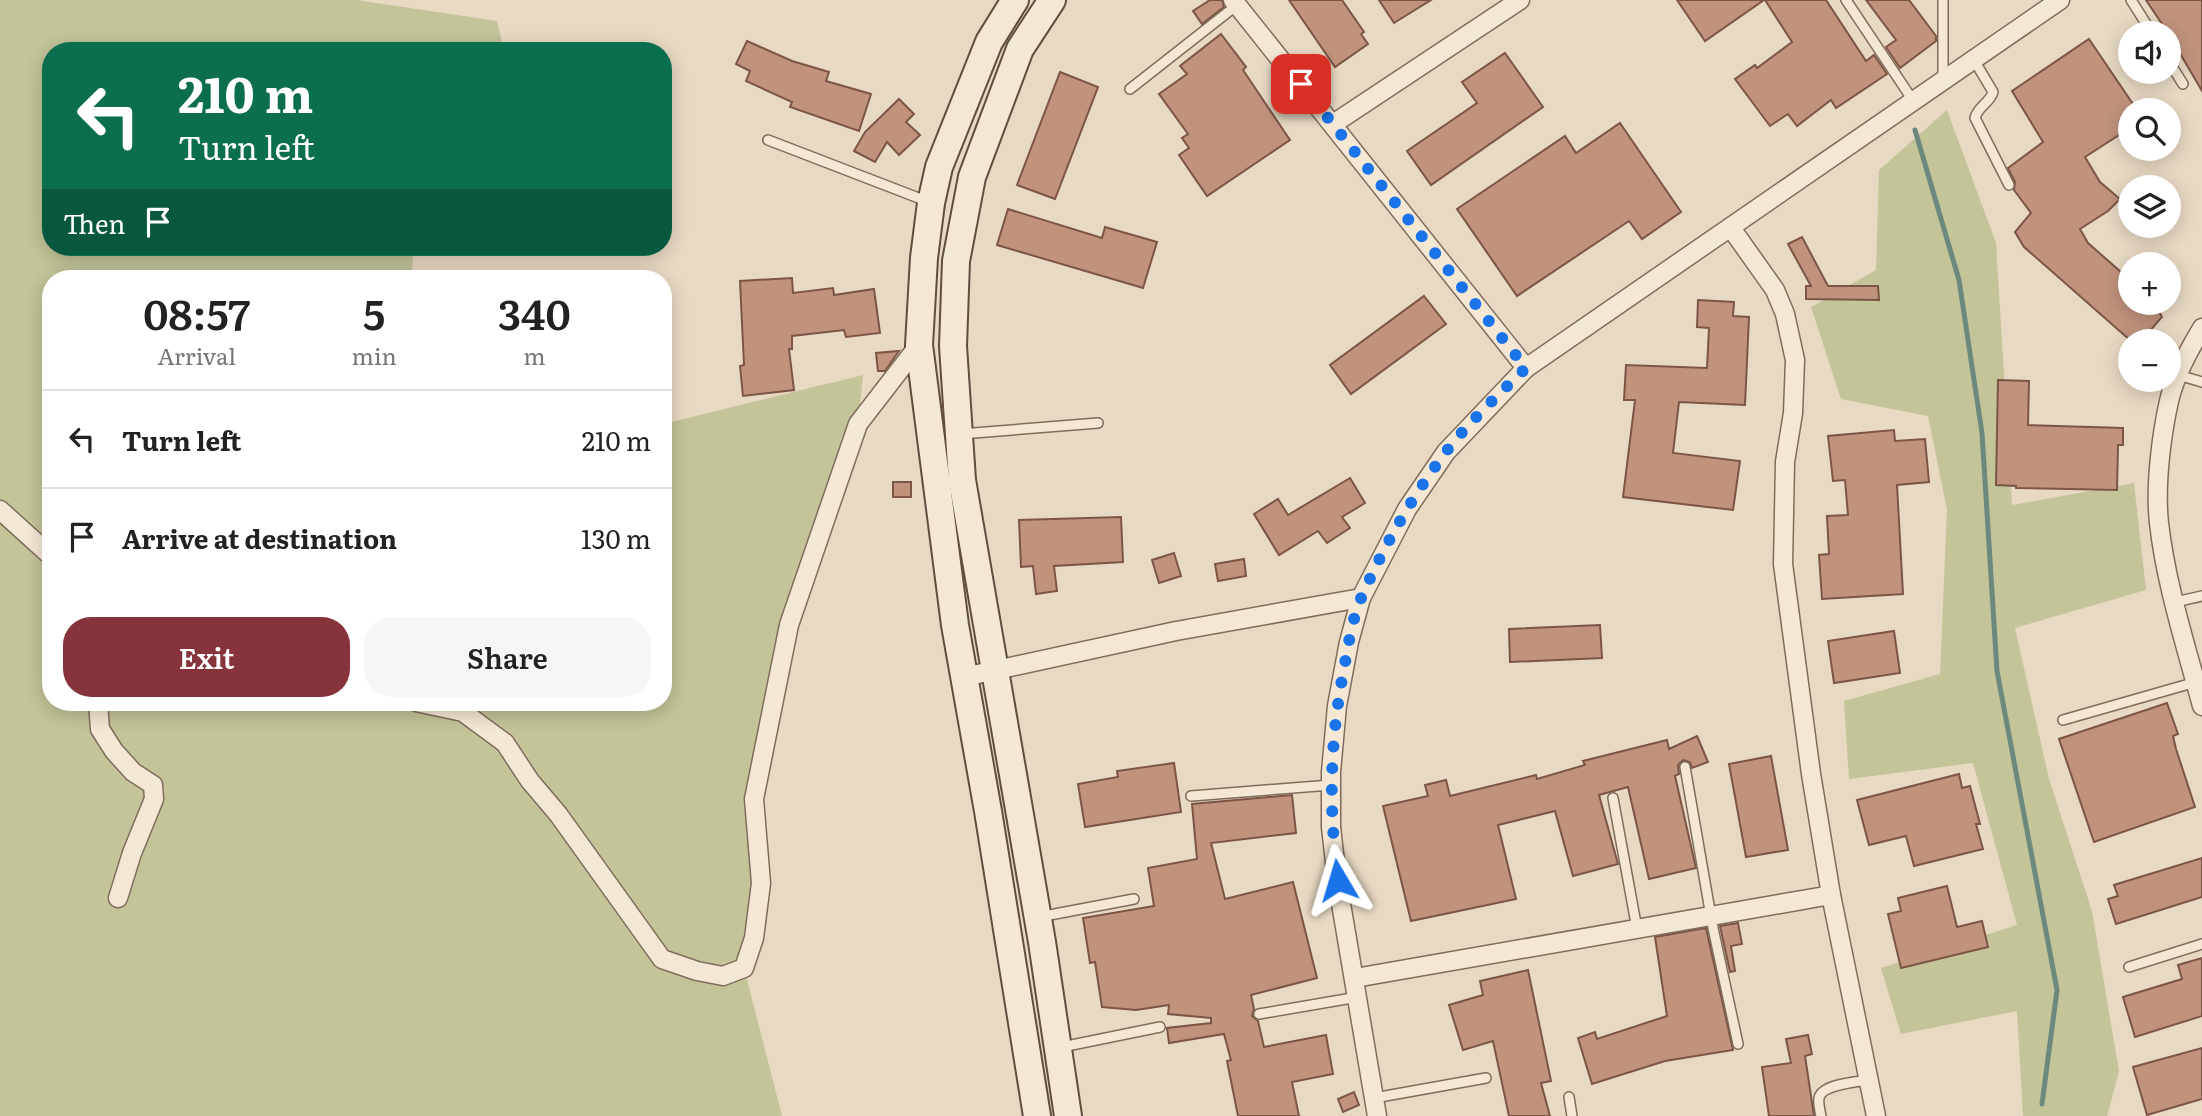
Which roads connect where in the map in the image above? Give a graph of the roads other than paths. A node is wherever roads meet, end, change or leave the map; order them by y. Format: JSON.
{"nodes":[{"id":1,"x":1015,"y":0,"type":"edge"},
{"id":2,"x":1052,"y":0,"type":"edge"},
{"id":3,"x":1520,"y":0,"type":"edge"},
{"id":4,"x":1846,"y":0,"type":"edge"},
{"id":5,"x":1943,"y":0,"type":"edge"},
{"id":6,"x":2060,"y":0,"type":"edge"},
{"id":7,"x":2131,"y":0,"type":"edge"},
{"id":8,"x":1235,"y":2,"type":"edge"},
{"id":9,"x":2144,"y":21,"type":"edge"},
{"id":10,"x":1974,"y":60,"type":"junction"},
{"id":11,"x":2181,"y":81,"type":"edge"},
{"id":12,"x":1942,"y":82,"type":"junction"},
{"id":13,"x":2183,"y":84,"type":"dead end"},
{"id":14,"x":1130,"y":89,"type":"dead end"},
{"id":15,"x":1914,"y":102,"type":"junction"},
{"id":16,"x":1333,"y":124,"type":"junction"},
{"id":17,"x":768,"y":140,"type":"dead end"},
{"id":18,"x":2008,"y":185,"type":"dead end"},
{"id":19,"x":931,"y":203,"type":"junction"},
{"id":20,"x":1731,"y":228,"type":"junction"},
{"id":21,"x":2202,"y":328,"type":"edge"},
{"id":22,"x":919,"y":345,"type":"junction"},
{"id":23,"x":1526,"y":368,"type":"junction"},
{"id":24,"x":2181,"y":368,"type":"edge"},
{"id":25,"x":2181,"y":376,"type":"edge"},
{"id":26,"x":2202,"y":382,"type":"edge"},
{"id":27,"x":2172,"y":392,"type":"edge"},
{"id":28,"x":1098,"y":423,"type":"dead end"},
{"id":29,"x":959,"y":434,"type":"junction"},
{"id":30,"x":0,"y":510,"type":"edge"},
{"id":31,"x":42,"y":548,"type":"edge"},
{"id":32,"x":2202,"y":596,"type":"edge"},
{"id":33,"x":1361,"y":598,"type":"junction"},
{"id":34,"x":2175,"y":602,"type":"junction"},
{"id":35,"x":995,"y":670,"type":"junction"},
{"id":36,"x":964,"y":677,"type":"junction"},
{"id":37,"x":2196,"y":682,"type":"junction"},
{"id":38,"x":2202,"y":706,"type":"edge"},
{"id":39,"x":99,"y":711,"type":"edge"},
{"id":40,"x":458,"y":711,"type":"edge"},
{"id":41,"x":2063,"y":720,"type":"dead end"},
{"id":42,"x":1685,"y":767,"type":"dead end"},
{"id":43,"x":1331,"y":785,"type":"junction"},
{"id":44,"x":1191,"y":796,"type":"dead end"},
{"id":45,"x":1613,"y":798,"type":"dead end"},
{"id":46,"x":1831,"y":895,"type":"junction"},
{"id":47,"x":118,"y":898,"type":"dead end"},
{"id":48,"x":1134,"y":899,"type":"dead end"},
{"id":49,"x":1710,"y":916,"type":"junction"},
{"id":50,"x":1038,"y":917,"type":"junction"},
{"id":51,"x":1637,"y":929,"type":"junction"},
{"id":52,"x":2202,"y":944,"type":"edge"},
{"id":53,"x":2129,"y":967,"type":"dead end"},
{"id":54,"x":1355,"y":978,"type":"junction"},
{"id":55,"x":1358,"y":997,"type":"junction"},
{"id":56,"x":1259,"y":1014,"type":"dead end"},
{"id":57,"x":1160,"y":1027,"type":"dead end"},
{"id":58,"x":1738,"y":1044,"type":"dead end"},
{"id":59,"x":1058,"y":1048,"type":"junction"},
{"id":60,"x":1486,"y":1079,"type":"dead end"},
{"id":61,"x":1868,"y":1080,"type":"junction"},
{"id":62,"x":1569,"y":1097,"type":"dead end"},
{"id":63,"x":1375,"y":1107,"type":"edge"},
{"id":64,"x":1037,"y":1116,"type":"edge"},
{"id":65,"x":1068,"y":1116,"type":"edge"},
{"id":66,"x":1572,"y":1116,"type":"edge"},
{"id":67,"x":1821,"y":1116,"type":"edge"},
{"id":68,"x":1875,"y":1116,"type":"edge"}],
"edges":[{"from":1,"to":19,"type":"street"},
{"from":2,"to":29,"type":"street"},
{"from":3,"to":16,"type":"street"},
{"from":4,"to":15,"type":"lane"},
{"from":5,"to":12,"type":"lane"},
{"from":6,"to":10,"type":"street"},
{"from":7,"to":9,"type":"lane"},
{"from":8,"to":14,"type":"lane"},
{"from":8,"to":16,"type":"street"},
{"from":10,"to":12,"type":"street"},
{"from":10,"to":18,"type":"lane"},
{"from":11,"to":13,"type":"lane"},
{"from":12,"to":15,"type":"street"},
{"from":15,"to":20,"type":"street"},
{"from":16,"to":23,"type":"street"},
{"from":17,"to":19,"type":"lane"},
{"from":19,"to":22,"type":"street"},
{"from":20,"to":23,"type":"street"},
{"from":20,"to":46,"type":"street"},
{"from":21,"to":24,"type":"street"},
{"from":22,"to":36,"type":"street"},
{"from":22,"to":40,"type":"street"},
{"from":23,"to":33,"type":"street"},
{"from":25,"to":26,"type":"lane"},
{"from":27,"to":34,"type":"street"},
{"from":28,"to":29,"type":"lane"},
{"from":29,"to":35,"type":"street"},
{"from":30,"to":31,"type":"street"},
{"from":32,"to":34,"type":"lane"},
{"from":33,"to":35,"type":"street"},
{"from":33,"to":43,"type":"street"},
{"from":34,"to":37,"type":"street"},
{"from":35,"to":36,"type":"street"},
{"from":35,"to":50,"type":"street"},
{"from":36,"to":64,"type":"street"},
{"from":37,"to":38,"type":"street"},
{"from":37,"to":41,"type":"lane"},
{"from":39,"to":47,"type":"street"},
{"from":42,"to":49,"type":"lane"},
{"from":43,"to":44,"type":"lane"},
{"from":43,"to":54,"type":"street"},
{"from":45,"to":51,"type":"lane"},
{"from":46,"to":49,"type":"street"},
{"from":46,"to":61,"type":"street"},
{"from":48,"to":50,"type":"lane"},
{"from":49,"to":51,"type":"street"},
{"from":49,"to":58,"type":"lane"},
{"from":50,"to":59,"type":"street"},
{"from":51,"to":54,"type":"street"},
{"from":52,"to":53,"type":"lane"},
{"from":54,"to":55,"type":"street"},
{"from":55,"to":56,"type":"lane"},
{"from":55,"to":63,"type":"street"},
{"from":57,"to":59,"type":"lane"},
{"from":59,"to":65,"type":"street"},
{"from":60,"to":63,"type":"lane"},
{"from":61,"to":67,"type":"lane"},
{"from":61,"to":68,"type":"street"},
{"from":62,"to":66,"type":"lane"}]}
